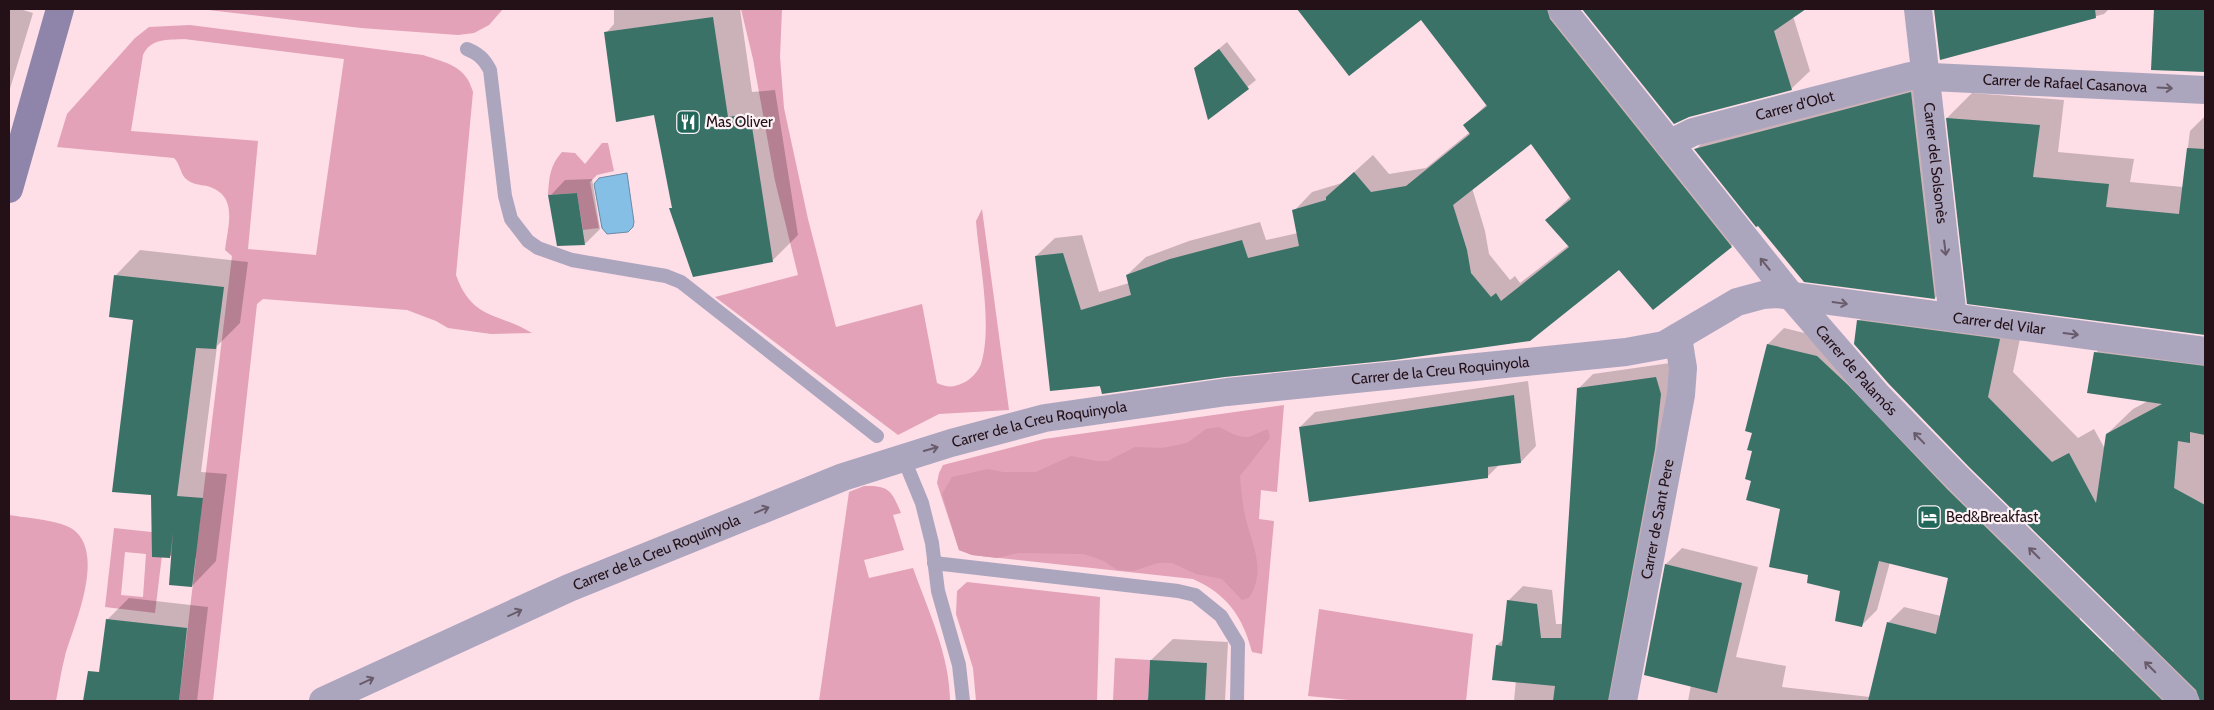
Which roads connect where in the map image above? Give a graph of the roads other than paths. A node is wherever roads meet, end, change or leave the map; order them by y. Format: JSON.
{"nodes":[{"id":1,"x":60,"y":9,"type":"edge"},
{"id":2,"x":1562,"y":9,"type":"edge"},
{"id":3,"x":1918,"y":9,"type":"edge"},
{"id":4,"x":467,"y":49,"type":"dead end"},
{"id":5,"x":1924,"y":76,"type":"junction"},
{"id":6,"x":2205,"y":90,"type":"edge"},
{"id":7,"x":1669,"y":144,"type":"junction"},
{"id":8,"x":9,"y":189,"type":"edge"},
{"id":9,"x":1792,"y":297,"type":"junction"},
{"id":10,"x":1953,"y":318,"type":"junction"},
{"id":11,"x":1678,"y":337,"type":"junction"},
{"id":12,"x":2205,"y":351,"type":"edge"},
{"id":13,"x":877,"y":436,"type":"dead end"},
{"id":14,"x":903,"y":457,"type":"junction"},
{"id":15,"x":934,"y":563,"type":"junction"},
{"id":16,"x":323,"y":701,"type":"edge"},
{"id":17,"x":963,"y":701,"type":"edge"},
{"id":18,"x":1237,"y":701,"type":"edge"},
{"id":19,"x":1623,"y":701,"type":"edge"},
{"id":20,"x":2185,"y":701,"type":"edge"}],
"edges":[{"from":1,"to":8,"type":"main road"},
{"from":2,"to":7,"type":"street","name":"Carrer de Palamós"},
{"from":3,"to":5,"type":"street","name":"Carrer del Solsonès"},
{"from":4,"to":13,"type":"lane"},
{"from":5,"to":6,"type":"street","name":"Carrer de Rafael Casanova","one_way":true},
{"from":5,"to":7,"type":"street","name":"Carrer d'Olot"},
{"from":5,"to":10,"type":"street","name":"Carrer del Solsonès","one_way":true},
{"from":9,"to":7,"type":"street","name":"Carrer de Palamós","one_way":true},
{"from":9,"to":10,"type":"street","name":"Carrer del Vilar","one_way":true},
{"from":9,"to":11,"type":"street","name":"Carrer de la Creu Roquinyola"},
{"from":20,"to":9,"type":"street","name":"Carrer de Palamós","one_way":true},
{"from":10,"to":12,"type":"street","name":"Carrer del Vilar","one_way":true},
{"from":14,"to":11,"type":"street","name":"Carrer de la Creu Roquinyola","one_way":true},
{"from":11,"to":19,"type":"street","name":"Carrer de Sant Pere"},
{"from":14,"to":15,"type":"lane"},
{"from":16,"to":14,"type":"street","name":"Carrer de la Creu Roquinyola","one_way":true},
{"from":15,"to":17,"type":"lane"},
{"from":15,"to":18,"type":"lane"}]}
